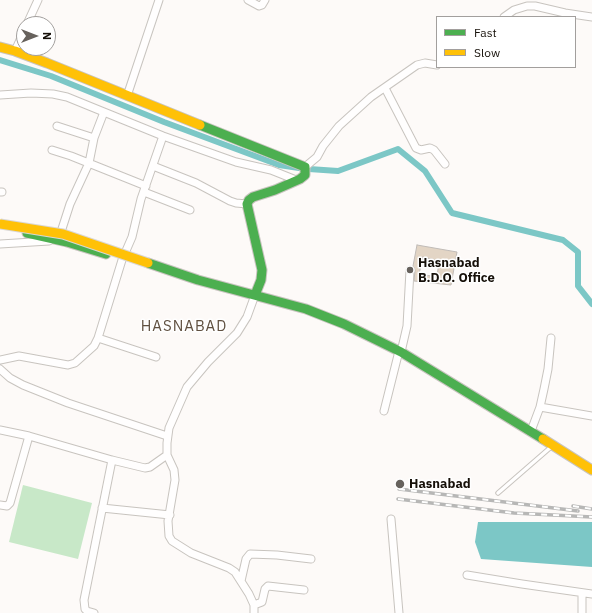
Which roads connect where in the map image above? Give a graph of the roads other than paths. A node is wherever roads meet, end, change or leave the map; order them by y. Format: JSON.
{"nodes":[{"id":1,"x":38,"y":0,"type":"edge"},
{"id":2,"x":159,"y":0,"type":"edge"},
{"id":3,"x":248,"y":0,"type":"edge"},
{"id":4,"x":266,"y":0,"type":"edge"},
{"id":5,"x":522,"y":3,"type":"edge"},
{"id":6,"x":31,"y":16,"type":"edge"},
{"id":7,"x":505,"y":16,"type":"edge"},
{"id":8,"x":592,"y":17,"type":"edge"},
{"id":9,"x":0,"y":47,"type":"edge"},
{"id":10,"x":15,"y":51,"type":"joint"},
{"id":11,"x":436,"y":65,"type":"edge"},
{"id":12,"x":385,"y":88,"type":"junction"},
{"id":13,"x":0,"y":96,"type":"edge"},
{"id":14,"x":127,"y":96,"type":"junction"},
{"id":15,"x":104,"y":112,"type":"junction"},
{"id":16,"x":58,"y":126,"type":"dead end"},
{"id":17,"x":163,"y":136,"type":"junction"},
{"id":18,"x":94,"y":138,"type":"junction"},
{"id":19,"x":52,"y":150,"type":"dead end"},
{"id":20,"x":89,"y":163,"type":"junction"},
{"id":21,"x":444,"y":164,"type":"dead end"},
{"id":22,"x":153,"y":166,"type":"junction"},
{"id":23,"x":305,"y":167,"type":"junction"},
{"id":24,"x":296,"y":180,"type":"junction"},
{"id":25,"x":145,"y":189,"type":"junction"},
{"id":26,"x":248,"y":204,"type":"junction"},
{"id":27,"x":190,"y":210,"type":"dead end"},
{"id":28,"x":0,"y":219,"type":"edge"},
{"id":29,"x":0,"y":224,"type":"edge"},
{"id":30,"x":0,"y":229,"type":"edge"},
{"id":31,"x":62,"y":230,"type":"junction"},
{"id":32,"x":58,"y":240,"type":"junction"},
{"id":33,"x":0,"y":244,"type":"edge"},
{"id":34,"x":126,"y":250,"type":"junction"},
{"id":35,"x":122,"y":260,"type":"junction"},
{"id":36,"x":410,"y":270,"type":"dead end"},
{"id":37,"x":175,"y":273,"type":"junction"},
{"id":38,"x":255,"y":295,"type":"junction"},
{"id":39,"x":98,"y":338,"type":"junction"},
{"id":40,"x":551,"y":338,"type":"dead end"},
{"id":41,"x":400,"y":352,"type":"junction"},
{"id":42,"x":156,"y":357,"type":"dead end"},
{"id":43,"x":0,"y":360,"type":"edge"},
{"id":44,"x":0,"y":369,"type":"edge"},
{"id":45,"x":540,"y":407,"type":"junction"},
{"id":46,"x":384,"y":411,"type":"dead end"},
{"id":47,"x":592,"y":416,"type":"edge"},
{"id":48,"x":0,"y":430,"type":"edge"},
{"id":49,"x":531,"y":431,"type":"junction"},
{"id":50,"x":29,"y":436,"type":"junction"},
{"id":51,"x":167,"y":436,"type":"junction"},
{"id":52,"x":553,"y":445,"type":"junction"},
{"id":53,"x":167,"y":455,"type":"junction"},
{"id":54,"x":112,"y":460,"type":"junction"},
{"id":55,"x":592,"y":470,"type":"edge"},
{"id":56,"x":498,"y":493,"type":"dead end"},
{"id":57,"x":0,"y":505,"type":"edge"},
{"id":58,"x":102,"y":508,"type":"junction"},
{"id":59,"x":170,"y":515,"type":"junction"},
{"id":60,"x":391,"y":519,"type":"dead end"},
{"id":61,"x":312,"y":558,"type":"dead end"},
{"id":62,"x":467,"y":575,"type":"dead end"},
{"id":63,"x":241,"y":581,"type":"junction"},
{"id":64,"x":304,"y":590,"type":"dead end"},
{"id":65,"x":582,"y":593,"type":"junction"},
{"id":66,"x":592,"y":594,"type":"edge"},
{"id":67,"x":254,"y":609,"type":"edge"},
{"id":68,"x":94,"y":613,"type":"edge"},
{"id":69,"x":399,"y":613,"type":"edge"},
{"id":70,"x":582,"y":613,"type":"edge"}],
"edges":[{"from":1,"to":6,"type":"street"},
{"from":2,"to":14,"type":"street"},
{"from":3,"to":4,"type":"street"},
{"from":5,"to":7,"type":"street"},
{"from":5,"to":8,"type":"street"},
{"from":9,"to":10,"type":"street"},
{"from":10,"to":14,"type":"street"},
{"from":11,"to":12,"type":"street"},
{"from":12,"to":21,"type":"street"},
{"from":12,"to":23,"type":"street"},
{"from":13,"to":15,"type":"street"},
{"from":14,"to":23,"type":"street"},
{"from":15,"to":17,"type":"street"},
{"from":15,"to":18,"type":"street"},
{"from":16,"to":18,"type":"street"},
{"from":17,"to":22,"type":"street"},
{"from":17,"to":24,"type":"street"},
{"from":18,"to":20,"type":"street"},
{"from":19,"to":20,"type":"street"},
{"from":20,"to":25,"type":"street"},
{"from":20,"to":31,"type":"street"},
{"from":22,"to":25,"type":"street"},
{"from":22,"to":26,"type":"street"},
{"from":23,"to":24,"type":"street"},
{"from":24,"to":26,"type":"street"},
{"from":25,"to":27,"type":"street"},
{"from":25,"to":34,"type":"street"},
{"from":26,"to":38,"type":"street"},
{"from":28,"to":31,"type":"street"},
{"from":29,"to":37,"type":"street","bridge":true},
{"from":30,"to":32,"type":"street"},
{"from":31,"to":32,"type":"street"},
{"from":31,"to":34,"type":"street"},
{"from":32,"to":33,"type":"street"},
{"from":32,"to":35,"type":"street"},
{"from":34,"to":35,"type":"street"},
{"from":34,"to":37,"type":"street"},
{"from":35,"to":37,"type":"street"},
{"from":35,"to":39,"type":"street"},
{"from":36,"to":41,"type":"street"},
{"from":37,"to":38,"type":"street"},
{"from":38,"to":41,"type":"street"},
{"from":38,"to":51,"type":"street"},
{"from":39,"to":42,"type":"street"},
{"from":39,"to":43,"type":"street"},
{"from":40,"to":45,"type":"street"},
{"from":41,"to":46,"type":"street"},
{"from":41,"to":49,"type":"street"},
{"from":44,"to":51,"type":"street"},
{"from":45,"to":47,"type":"street"},
{"from":45,"to":49,"type":"street"},
{"from":48,"to":50,"type":"street"},
{"from":49,"to":52,"type":"street"},
{"from":50,"to":54,"type":"street"},
{"from":50,"to":57,"type":"street"},
{"from":51,"to":53,"type":"street"},
{"from":52,"to":55,"type":"street"},
{"from":52,"to":56,"type":"lane"},
{"from":53,"to":54,"type":"street"},
{"from":53,"to":59,"type":"street"},
{"from":54,"to":58,"type":"street"},
{"from":58,"to":59,"type":"street"},
{"from":58,"to":68,"type":"street"},
{"from":59,"to":63,"type":"street"},
{"from":60,"to":69,"type":"street"},
{"from":61,"to":63,"type":"street"},
{"from":62,"to":65,"type":"street"},
{"from":63,"to":67,"type":"street"},
{"from":64,"to":67,"type":"street"},
{"from":65,"to":66,"type":"street"},
{"from":65,"to":70,"type":"street"}]}
